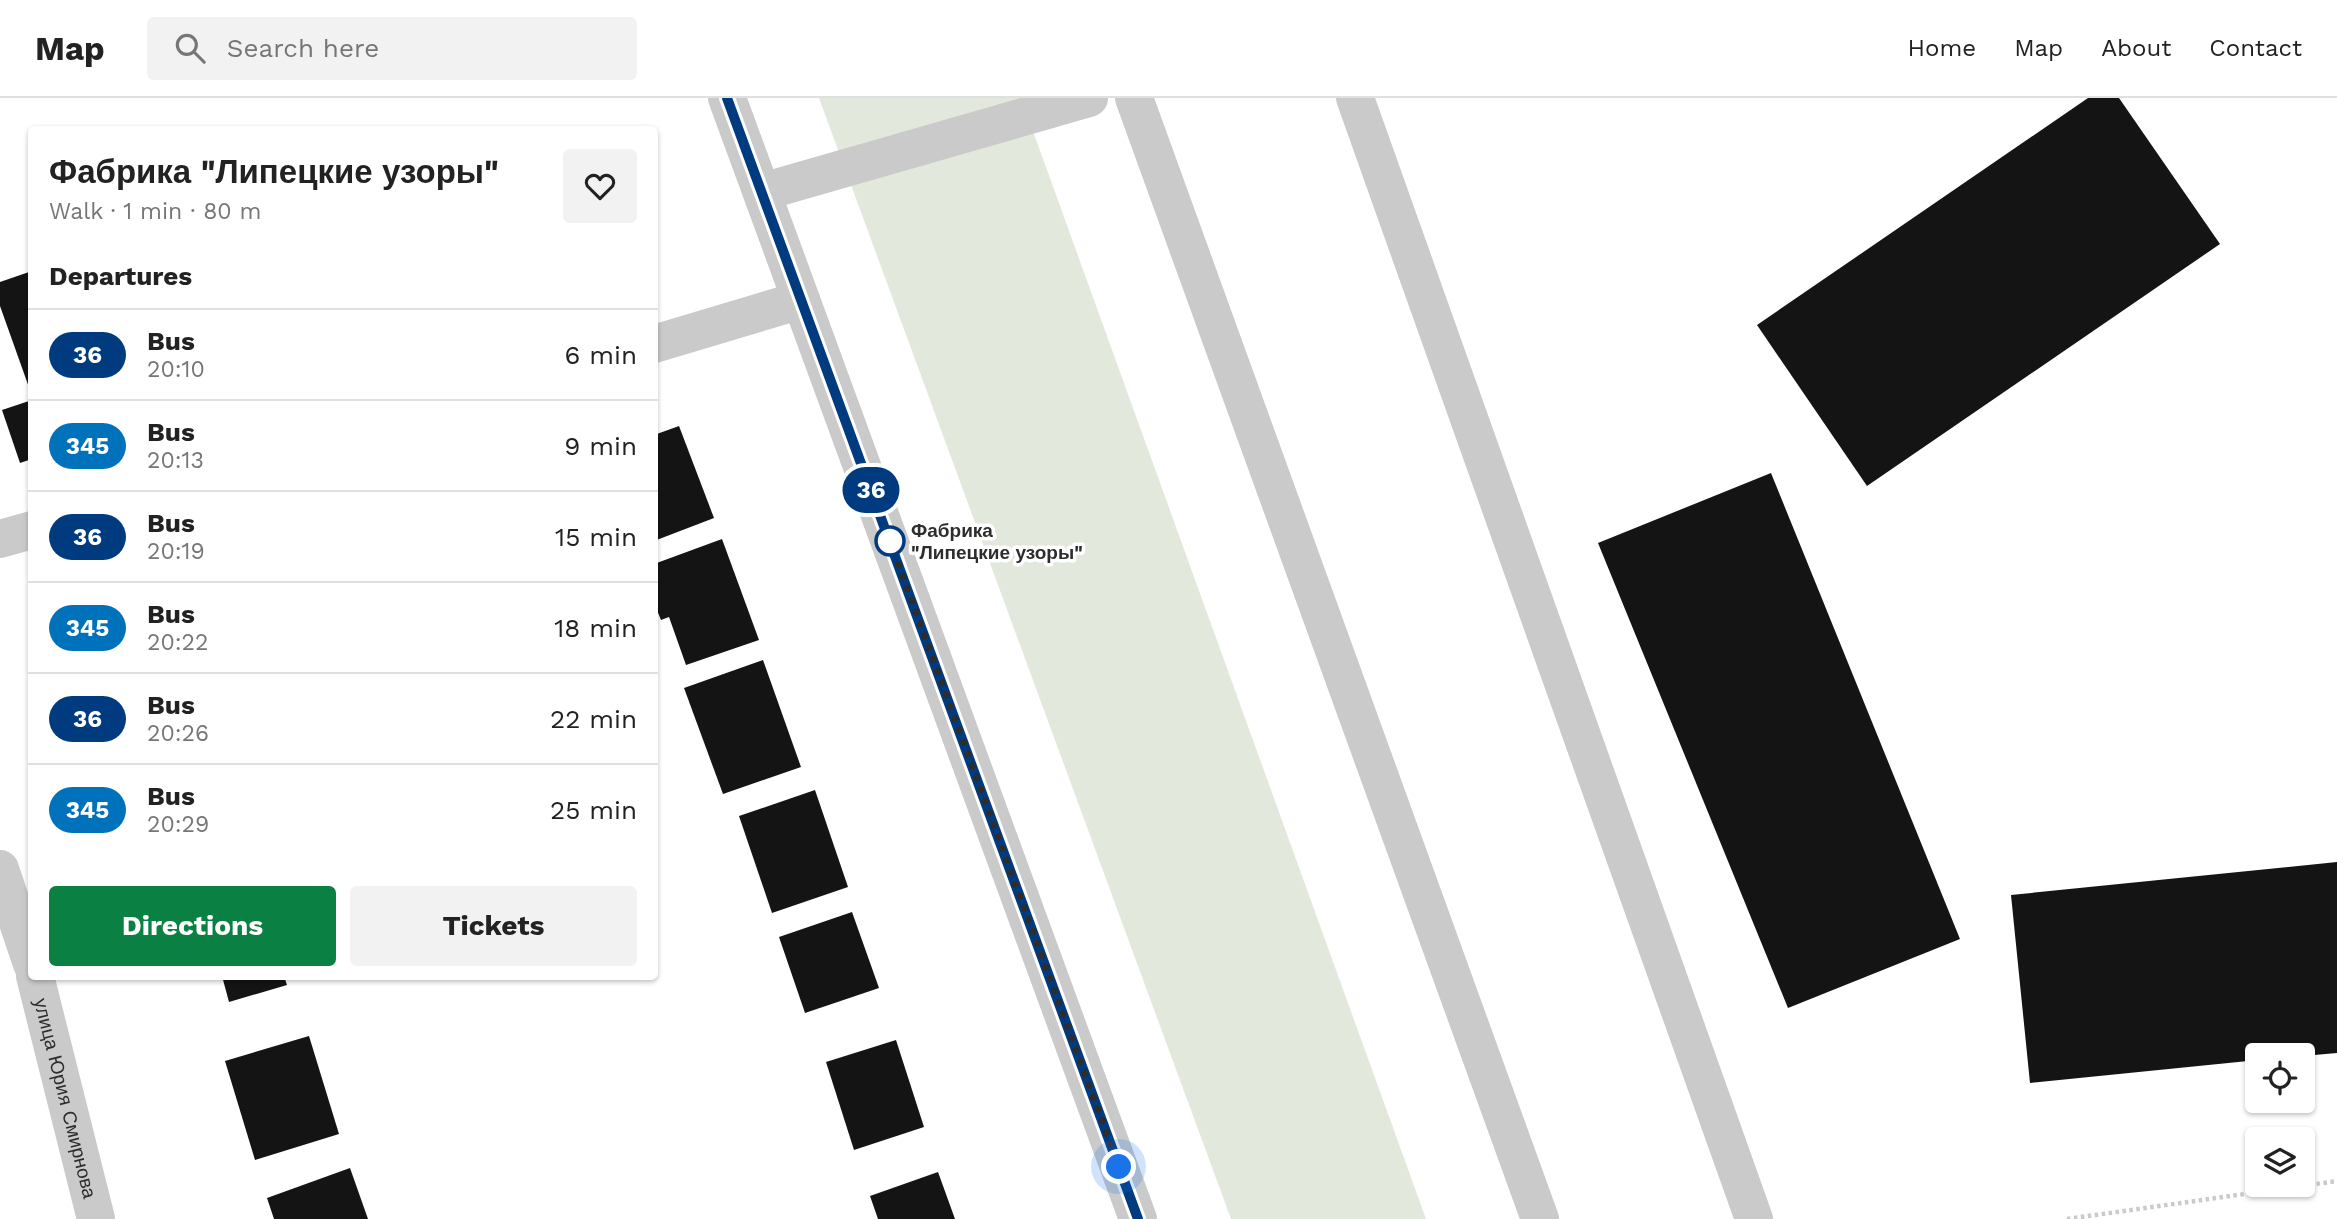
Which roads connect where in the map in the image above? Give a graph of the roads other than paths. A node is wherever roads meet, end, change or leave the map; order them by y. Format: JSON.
{"nodes":[{"id":1,"x":727,"y":98,"type":"edge"},
{"id":2,"x":1088,"y":98,"type":"edge"},
{"id":3,"x":1134,"y":98,"type":"edge"},
{"id":4,"x":1355,"y":98,"type":"edge"},
{"id":5,"x":762,"y":192,"type":"junction"},
{"id":6,"x":802,"y":300,"type":"junction"},
{"id":7,"x":658,"y":343,"type":"edge"},
{"id":8,"x":28,"y":531,"type":"edge"},
{"id":9,"x":0,"y":539,"type":"edge"},
{"id":10,"x":0,"y":869,"type":"edge"},
{"id":11,"x":28,"y":952,"type":"edge"},
{"id":12,"x":36,"y":980,"type":"edge"},
{"id":13,"x":96,"y":1219,"type":"edge"},
{"id":14,"x":1138,"y":1219,"type":"edge"},
{"id":15,"x":1540,"y":1219,"type":"edge"},
{"id":16,"x":1754,"y":1219,"type":"edge"}],
"edges":[{"from":1,"to":5,"type":"street"},
{"from":2,"to":5,"type":"street"},
{"from":3,"to":15,"type":"street"},
{"from":4,"to":16,"type":"street"},
{"from":5,"to":6,"type":"street"},
{"from":6,"to":7,"type":"street"},
{"from":6,"to":14,"type":"street"},
{"from":8,"to":9,"type":"street"},
{"from":10,"to":11,"type":"street"},
{"from":12,"to":13,"type":"street","name":"улица Юрия Смирнова"}]}
